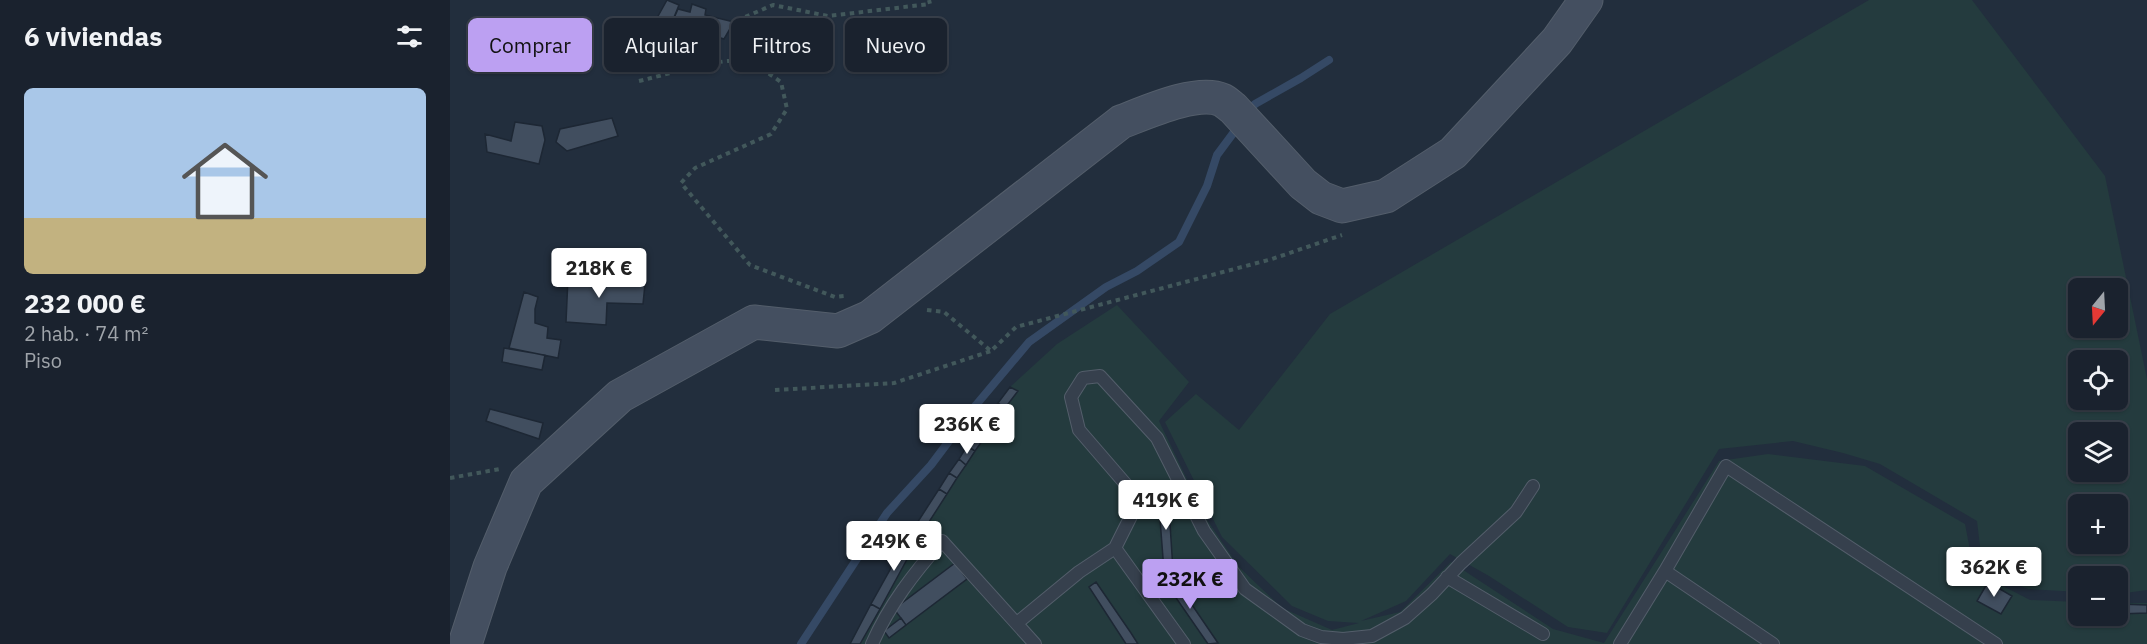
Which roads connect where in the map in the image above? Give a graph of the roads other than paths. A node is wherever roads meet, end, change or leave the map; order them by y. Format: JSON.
{"nodes":[{"id":1,"x":1586,"y":0,"type":"edge"},
{"id":2,"x":1533,"y":486,"type":"dead end"},
{"id":3,"x":1115,"y":548,"type":"junction"},
{"id":4,"x":1665,"y":571,"type":"junction"},
{"id":5,"x":1448,"y":577,"type":"junction"},
{"id":6,"x":1017,"y":623,"type":"junction"},
{"id":7,"x":1543,"y":634,"type":"dead end"},
{"id":8,"x":465,"y":644,"type":"edge"},
{"id":9,"x":872,"y":644,"type":"edge"},
{"id":10,"x":1035,"y":644,"type":"edge"},
{"id":11,"x":1184,"y":644,"type":"edge"},
{"id":12,"x":1620,"y":644,"type":"edge"},
{"id":13,"x":1773,"y":644,"type":"edge"},
{"id":14,"x":1996,"y":644,"type":"edge"}],
"edges":[{"from":1,"to":8,"type":"main road"},
{"from":2,"to":5,"type":"lane"},
{"from":3,"to":5,"type":"lane"},
{"from":3,"to":6,"type":"lane"},
{"from":3,"to":11,"type":"lane"},
{"from":4,"to":12,"type":"lane"},
{"from":4,"to":13,"type":"lane"},
{"from":4,"to":14,"type":"lane"},
{"from":5,"to":7,"type":"lane"},
{"from":6,"to":9,"type":"lane"},
{"from":6,"to":10,"type":"lane"}]}
